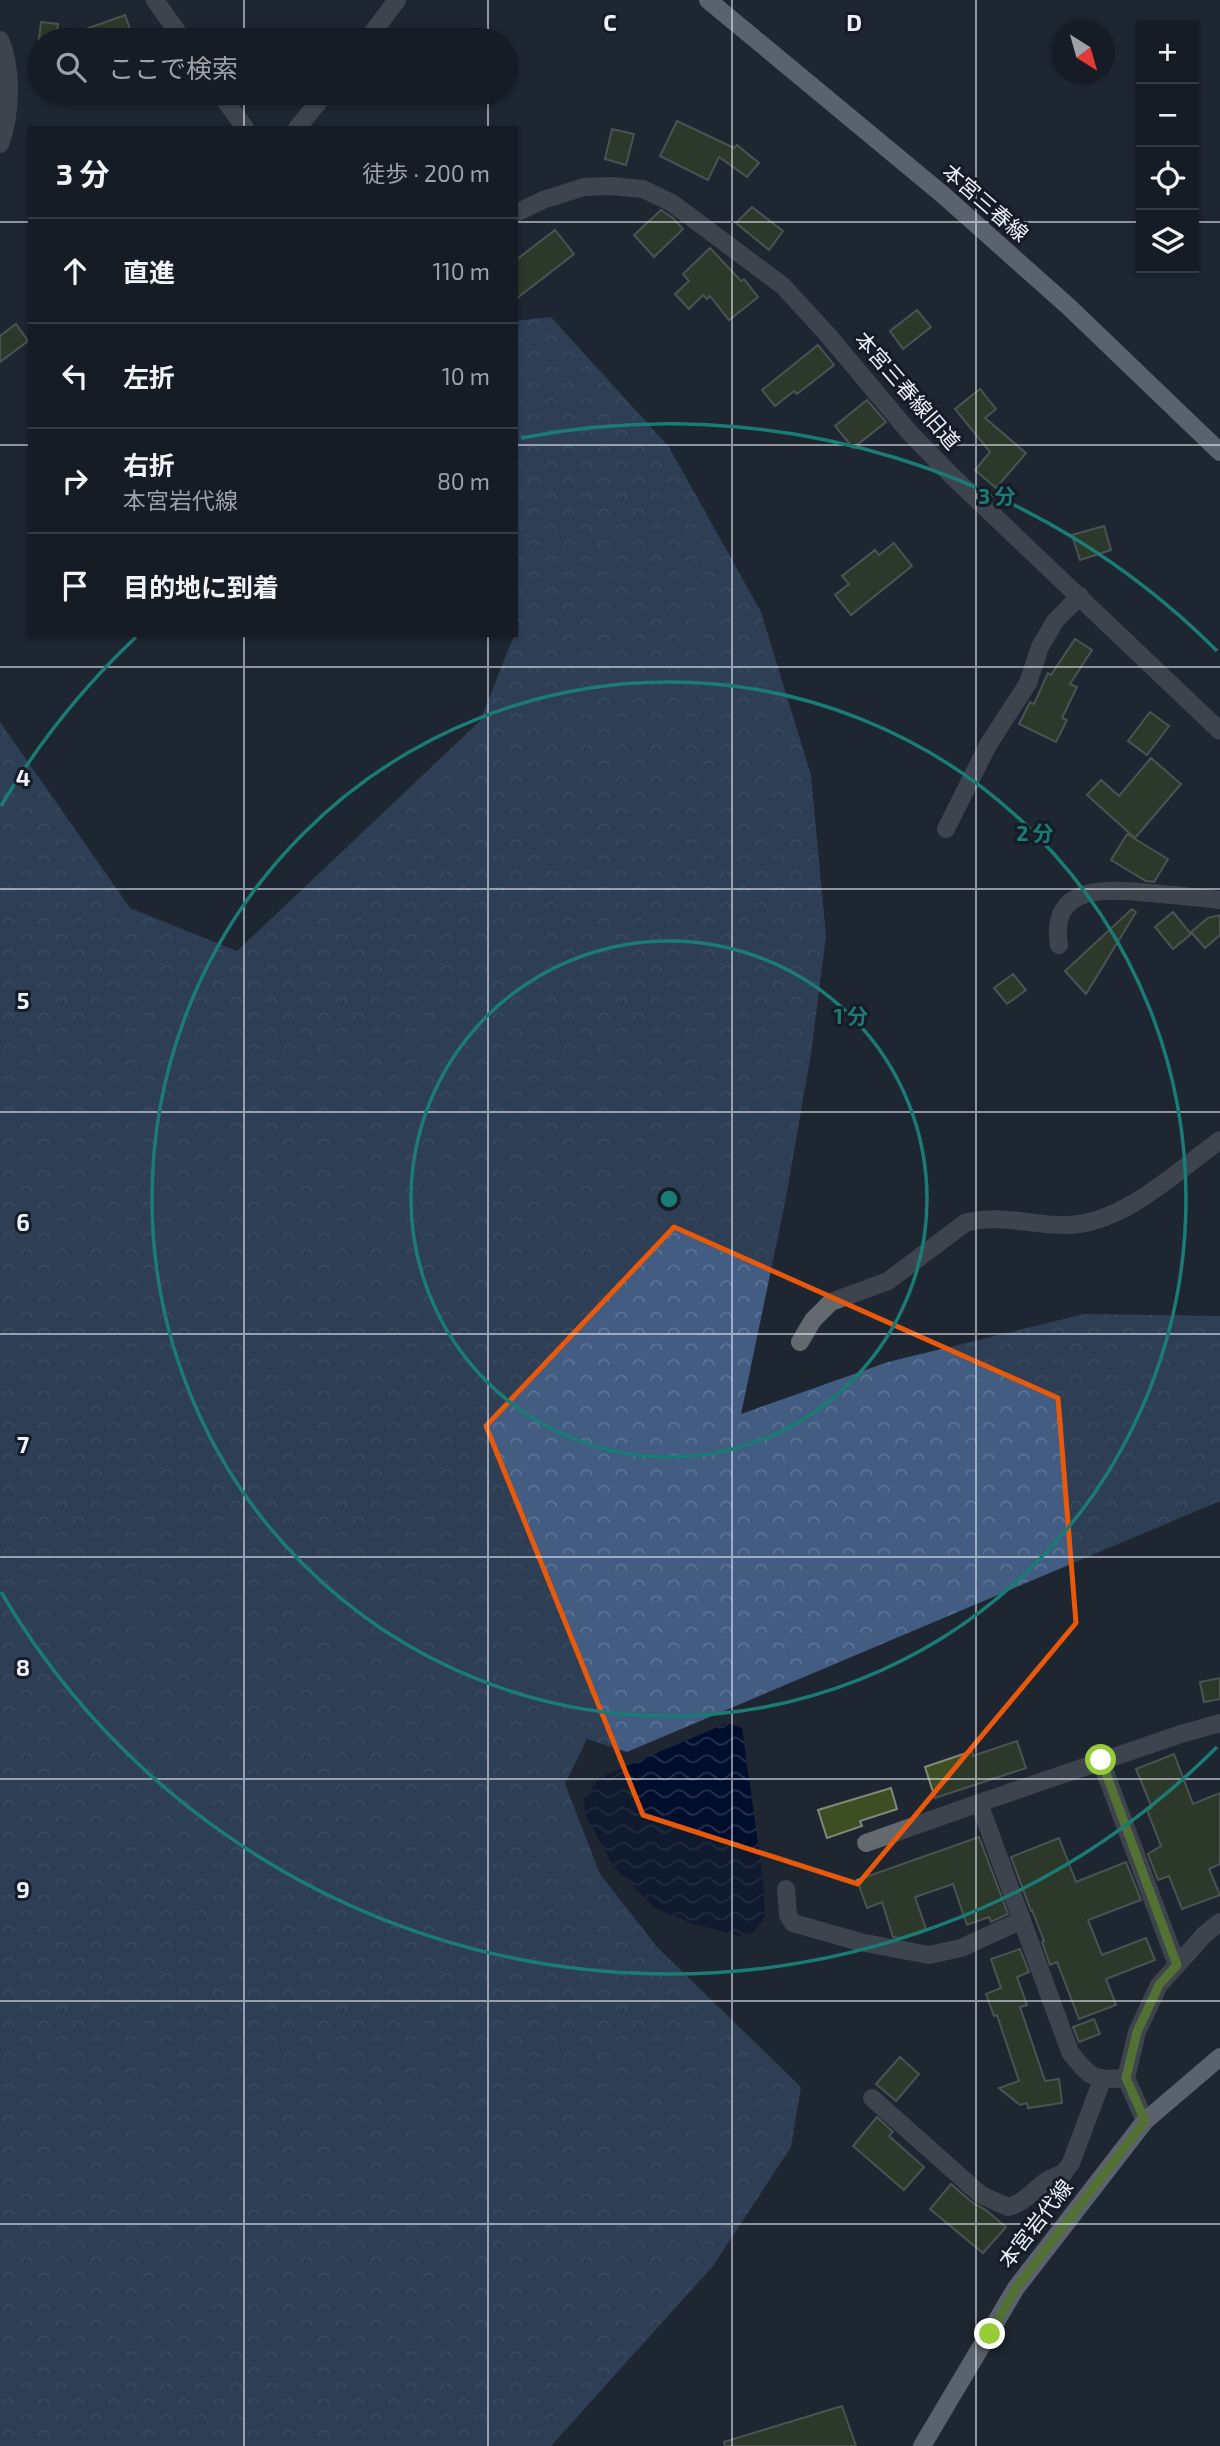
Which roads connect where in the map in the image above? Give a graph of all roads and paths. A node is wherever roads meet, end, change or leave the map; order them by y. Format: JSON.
{"nodes":[{"id":1,"x":155,"y":0,"type":"edge"},
{"id":2,"x":397,"y":0,"type":"edge"},
{"id":3,"x":708,"y":0,"type":"edge"},
{"id":4,"x":175,"y":28,"type":"edge"},
{"id":5,"x":376,"y":28,"type":"edge"},
{"id":6,"x":0,"y":40,"type":"edge"},
{"id":7,"x":229,"y":105,"type":"edge"},
{"id":8,"x":316,"y":105,"type":"edge"},
{"id":9,"x":244,"y":126,"type":"edge"},
{"id":10,"x":299,"y":126,"type":"edge"},
{"id":11,"x":0,"y":144,"type":"edge"},
{"id":12,"x":518,"y":212,"type":"edge"},
{"id":13,"x":1220,"y":452,"type":"edge"},
{"id":14,"x":1080,"y":596,"type":"junction"},
{"id":15,"x":1220,"y":731,"type":"edge"},
{"id":16,"x":946,"y":829,"type":"dead end"},
{"id":17,"x":1220,"y":900,"type":"edge"},
{"id":18,"x":1059,"y":945,"type":"dead end"},
{"id":19,"x":1220,"y":1140,"type":"edge"},
{"id":20,"x":800,"y":1342,"type":"dead end"},
{"id":21,"x":1220,"y":1723,"type":"edge"},
{"id":22,"x":1101,"y":1760,"type":"junction"},
{"id":23,"x":979,"y":1803,"type":"junction"},
{"id":24,"x":866,"y":1843,"type":"dead end"},
{"id":25,"x":786,"y":1889,"type":"dead end"},
{"id":26,"x":1022,"y":1920,"type":"junction"},
{"id":27,"x":1220,"y":1922,"type":"edge"},
{"id":28,"x":1177,"y":1965,"type":"junction"},
{"id":29,"x":1220,"y":2057,"type":"edge"},
{"id":30,"x":1126,"y":2078,"type":"junction"},
{"id":31,"x":1102,"y":2080,"type":"junction"},
{"id":32,"x":872,"y":2098,"type":"dead end"},
{"id":33,"x":1145,"y":2121,"type":"junction"},
{"id":34,"x":922,"y":2446,"type":"edge"}],
"edges":[{"from":1,"to":4,"type":"street"},
{"from":2,"to":5,"type":"street"},
{"from":3,"to":13,"type":"main road","name":"本宮三春線"},
{"from":6,"to":11,"type":"street"},
{"from":7,"to":9,"type":"street"},
{"from":8,"to":10,"type":"street"},
{"from":12,"to":14,"type":"street","name":"本宮三春線旧道"},
{"from":14,"to":15,"type":"street","name":"本宮三春線旧道"},
{"from":14,"to":16,"type":"street"},
{"from":17,"to":18,"type":"street"},
{"from":19,"to":20,"type":"street"},
{"from":21,"to":22,"type":"street"},
{"from":22,"to":23,"type":"street"},
{"from":22,"to":28,"type":"street"},
{"from":23,"to":24,"type":"street"},
{"from":23,"to":26,"type":"street"},
{"from":25,"to":26,"type":"street"},
{"from":26,"to":31,"type":"street"},
{"from":27,"to":28,"type":"street"},
{"from":28,"to":30,"type":"street"},
{"from":29,"to":33,"type":"main road","name":"本宮岩代線"},
{"from":30,"to":31,"type":"street"},
{"from":30,"to":33,"type":"street"},
{"from":31,"to":32,"type":"street"},
{"from":33,"to":34,"type":"main road","name":"本宮岩代線"}]}
